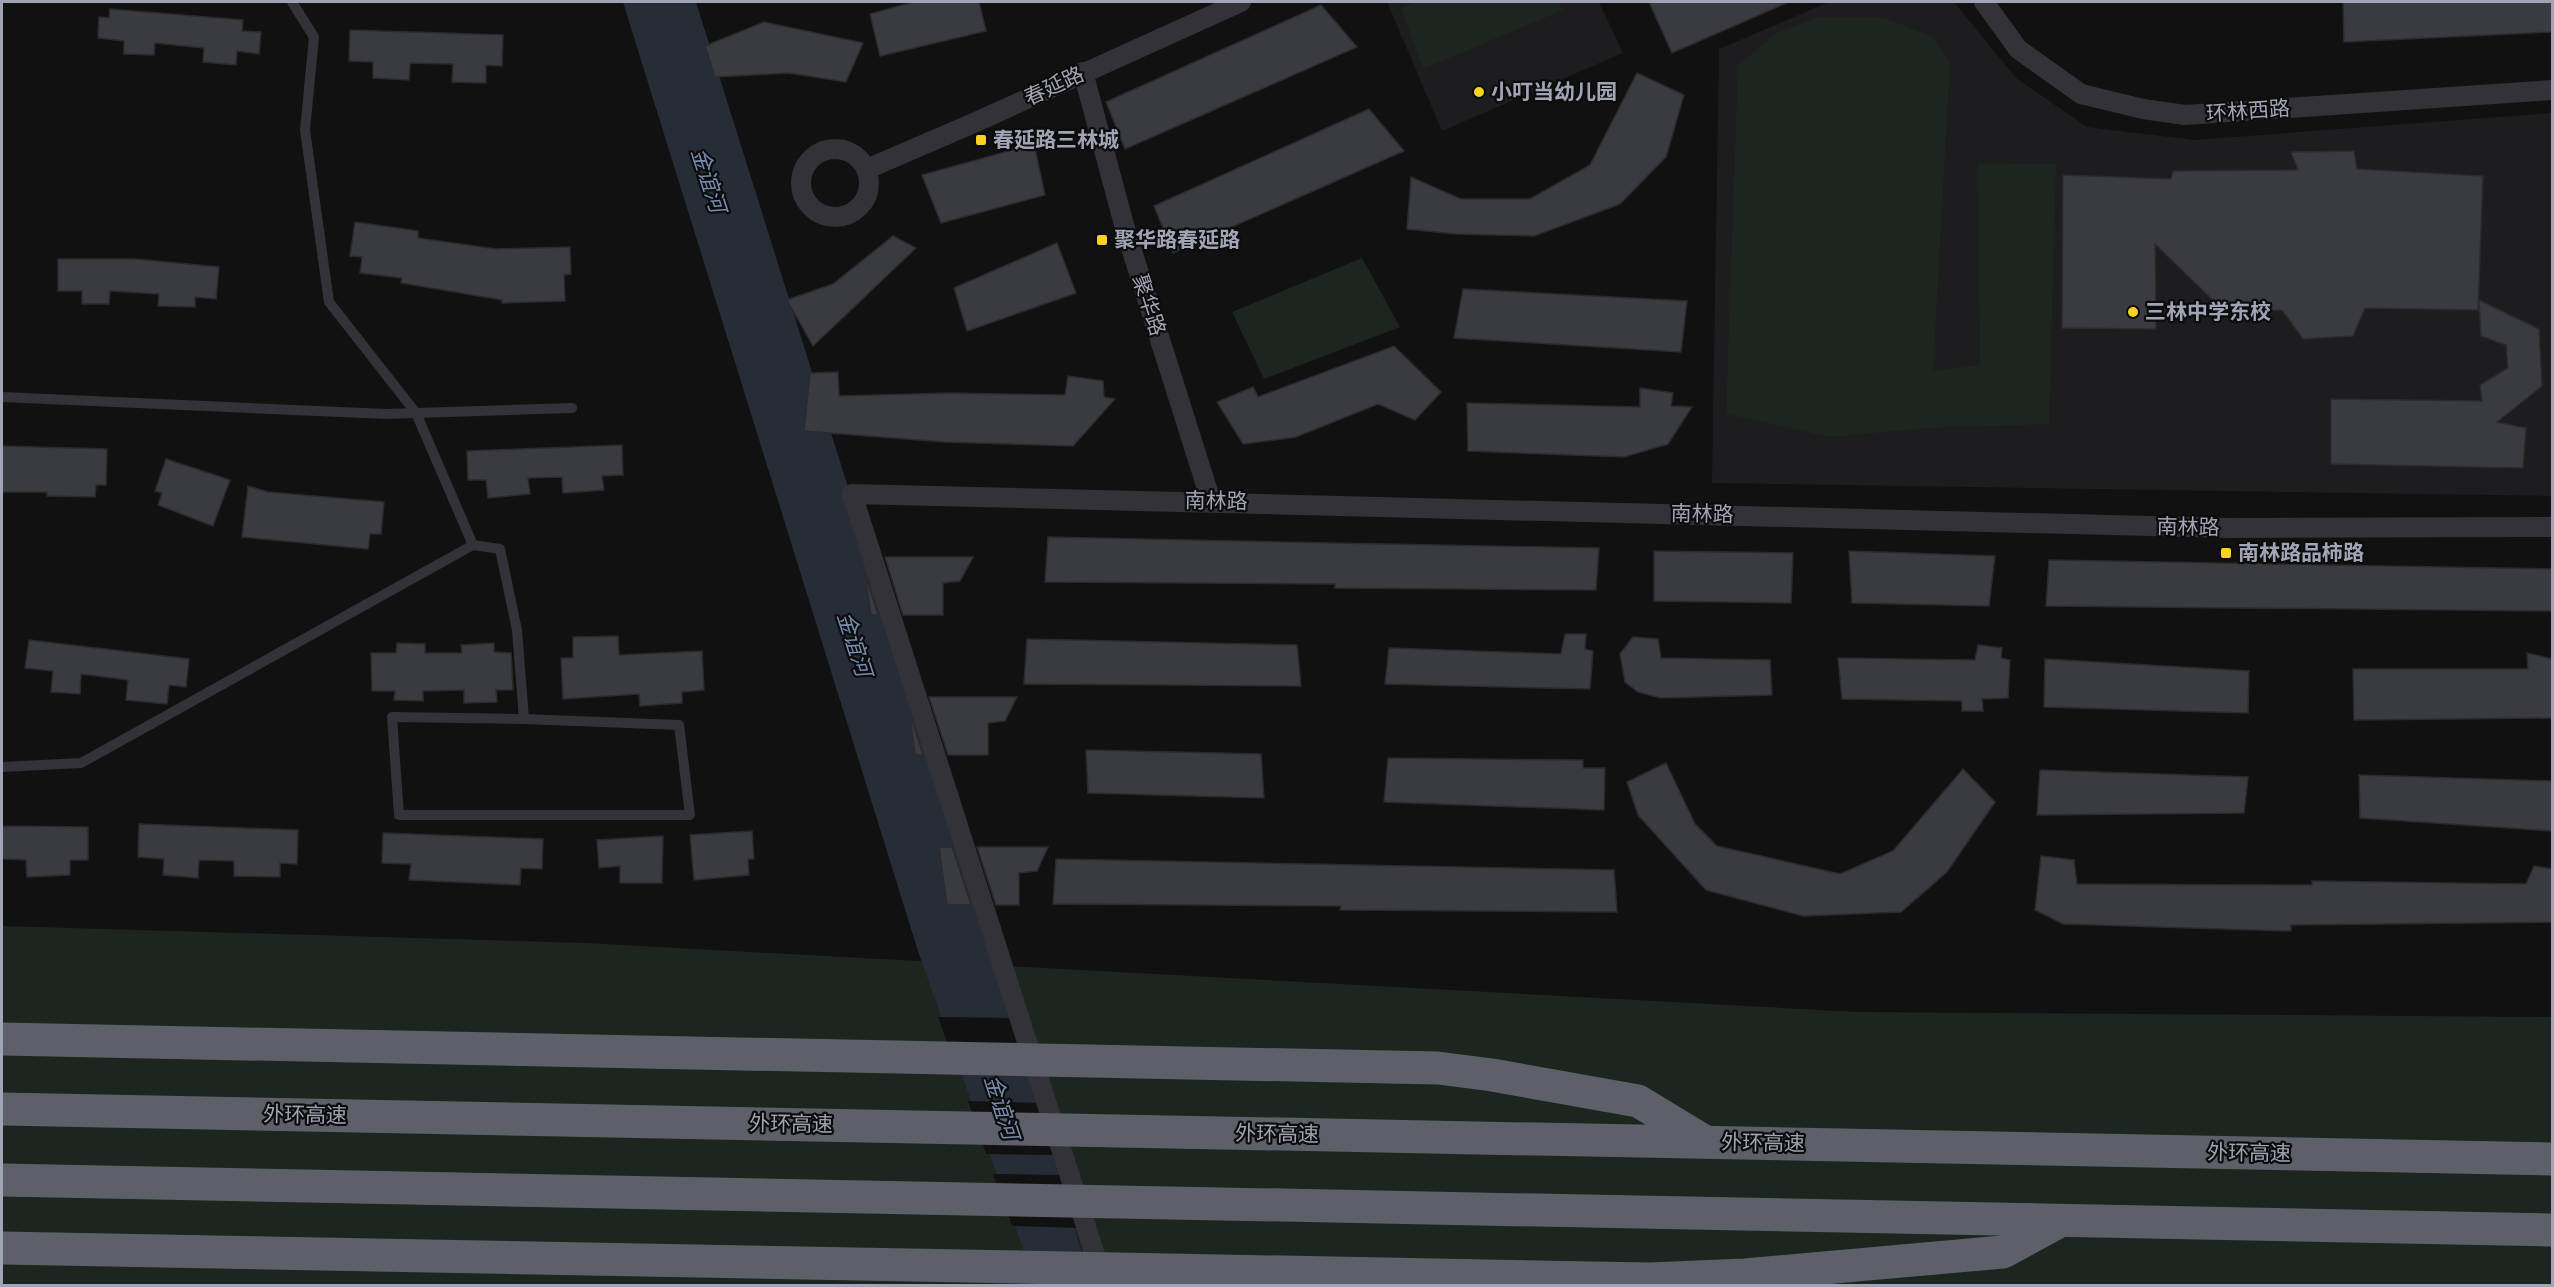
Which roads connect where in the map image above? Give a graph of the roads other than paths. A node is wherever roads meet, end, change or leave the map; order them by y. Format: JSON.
{"nodes":[{"id":1,"x":291,"y":2,"type":"edge"},
{"id":2,"x":1241,"y":2,"type":"edge"},
{"id":3,"x":1984,"y":2,"type":"edge"},
{"id":4,"x":1083,"y":72,"type":"junction"},
{"id":5,"x":2553,"y":90,"type":"edge"},
{"id":6,"x":867,"y":169,"type":"dead end"},
{"id":7,"x":2,"y":397,"type":"edge"},
{"id":8,"x":572,"y":408,"type":"dead end"},
{"id":9,"x":416,"y":413,"type":"junction"},
{"id":10,"x":1211,"y":501,"type":"junction"},
{"id":11,"x":2553,"y":527,"type":"edge"},
{"id":12,"x":473,"y":546,"type":"junction"},
{"id":13,"x":524,"y":719,"type":"junction"},
{"id":14,"x":2,"y":767,"type":"edge"},
{"id":15,"x":2,"y":1039,"type":"edge"},
{"id":16,"x":2,"y":1109,"type":"edge"},
{"id":17,"x":1706,"y":1142,"type":"junction"},
{"id":18,"x":2553,"y":1159,"type":"edge"},
{"id":19,"x":2,"y":1180,"type":"edge"},
{"id":20,"x":2061,"y":1221,"type":"junction"},
{"id":21,"x":2553,"y":1230,"type":"edge"},
{"id":22,"x":2,"y":1248,"type":"edge"},
{"id":23,"x":1111,"y":1277,"type":"edge"}],
"edges":[{"from":1,"to":9,"type":"lane"},
{"from":2,"to":4,"type":"street","name":"春延路"},
{"from":3,"to":5,"type":"street","name":"环林西路"},
{"from":4,"to":6,"type":"street","name":"春延路"},
{"from":4,"to":10,"type":"street","name":"聚华路"},
{"from":7,"to":9,"type":"lane"},
{"from":8,"to":9,"type":"lane"},
{"from":9,"to":12,"type":"lane"},
{"from":10,"to":11,"type":"street","name":"南林路"},
{"from":10,"to":23,"type":"street","name":"南林路"},
{"from":12,"to":13,"type":"lane"},
{"from":12,"to":14,"type":"lane"},
{"from":13,"to":13,"type":"lane"},
{"from":15,"to":17,"type":"highway"},
{"from":16,"to":17,"type":"highway","name":"外环高速"},
{"from":17,"to":18,"type":"highway","name":"外环高速"},
{"from":19,"to":20,"type":"highway"},
{"from":20,"to":21,"type":"highway"},
{"from":20,"to":23,"type":"highway"},
{"from":22,"to":23,"type":"highway"}]}
